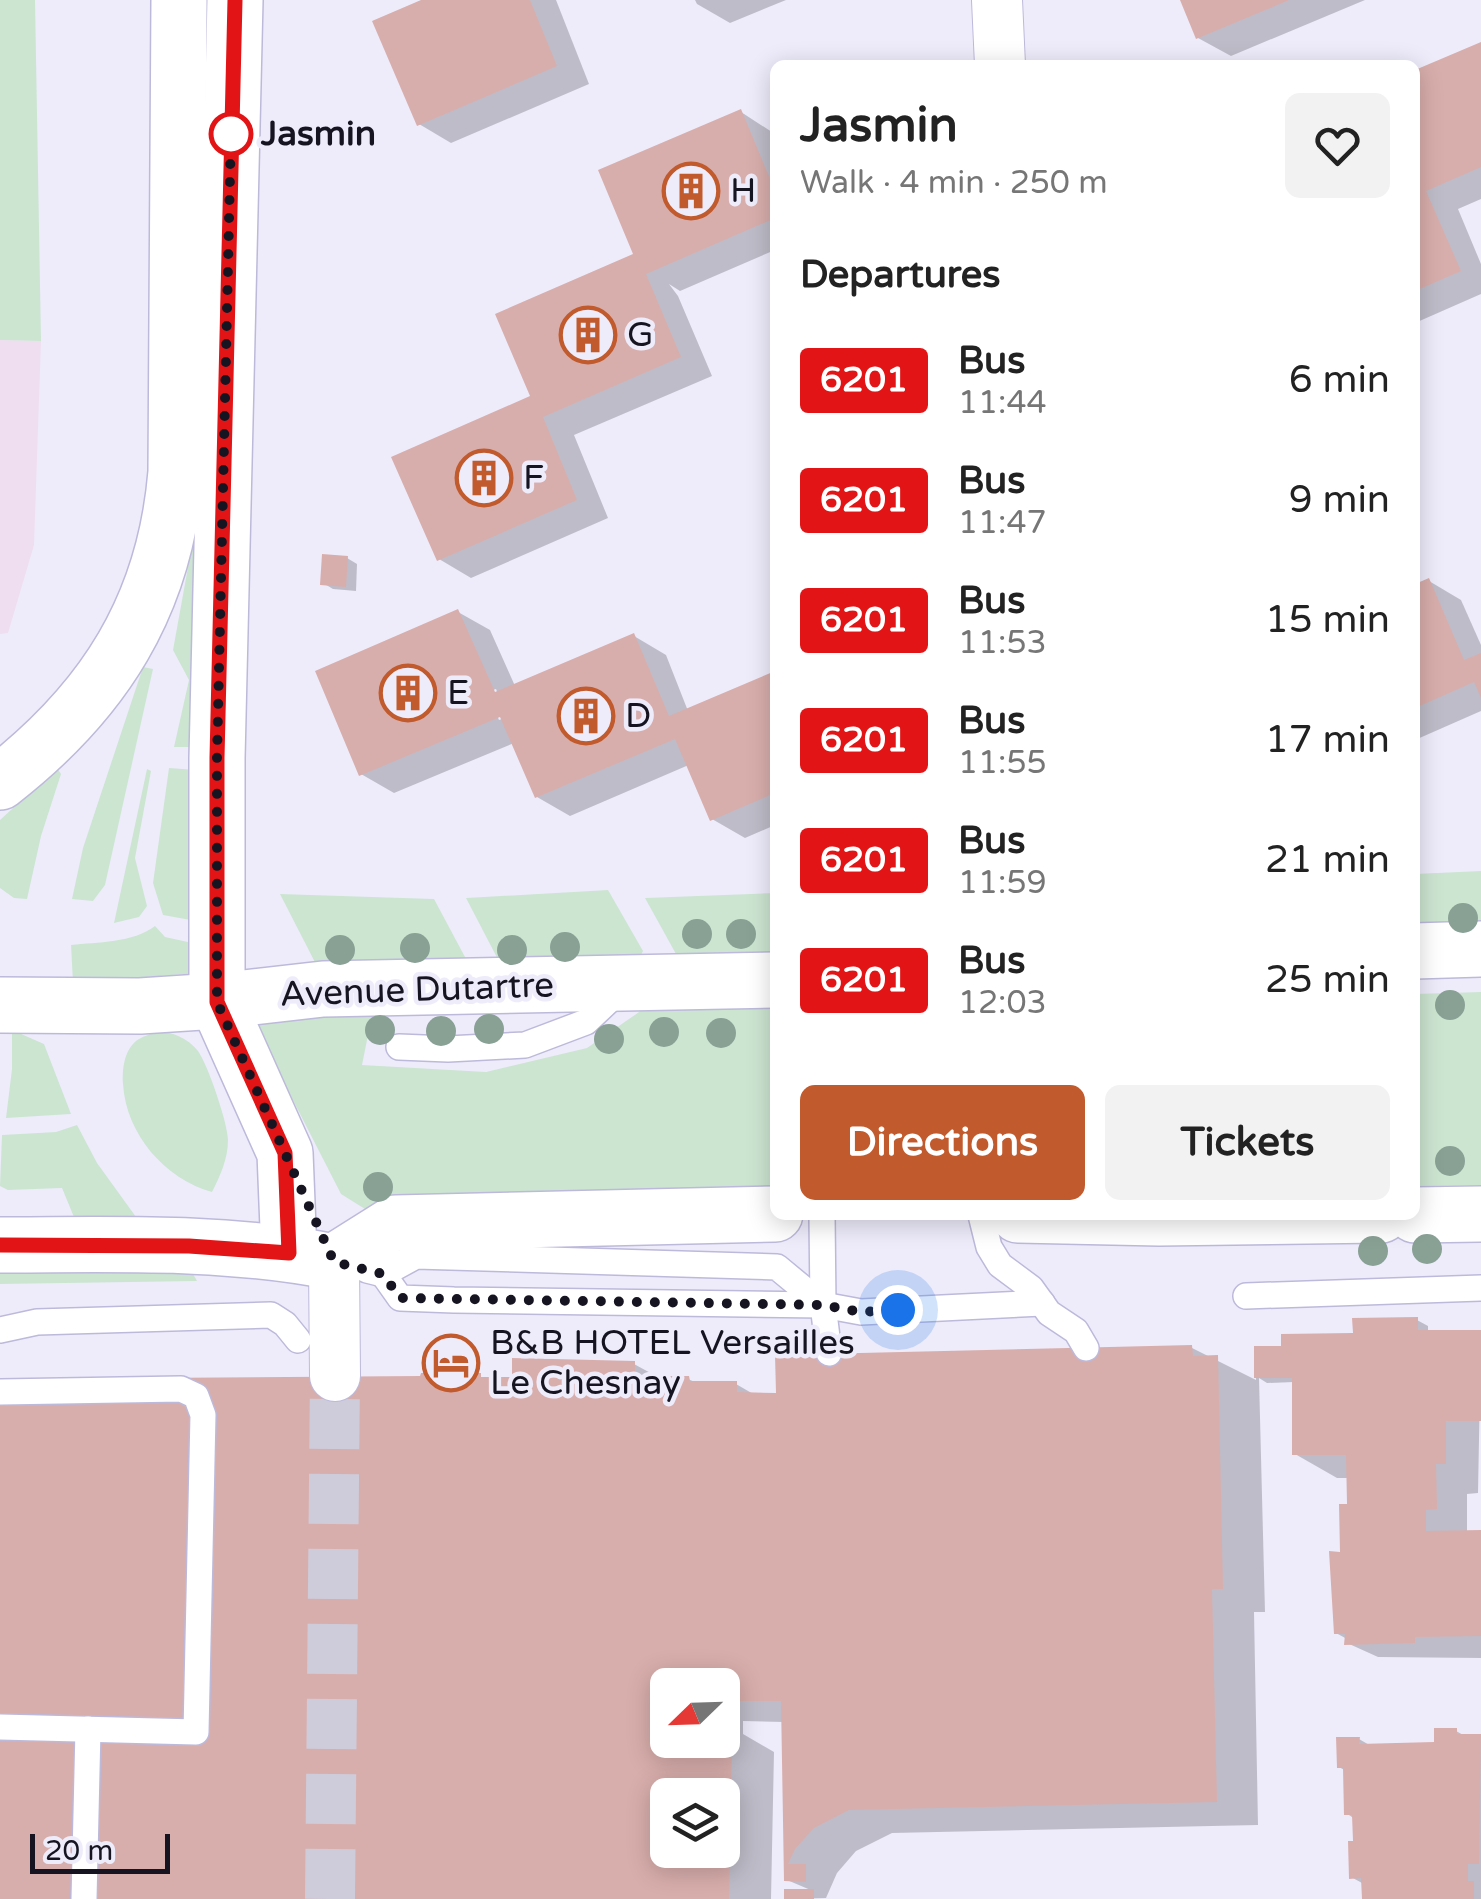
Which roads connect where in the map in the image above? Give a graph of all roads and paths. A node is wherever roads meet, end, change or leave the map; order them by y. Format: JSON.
{"nodes":[{"id":1,"x":179,"y":0,"type":"edge"},
{"id":2,"x":234,"y":0,"type":"edge"},
{"id":3,"x":997,"y":0,"type":"edge"},
{"id":4,"x":1000,"y":60,"type":"edge"},
{"id":5,"x":0,"y":782,"type":"edge"},
{"id":6,"x":1481,"y":949,"type":"edge"},
{"id":7,"x":1420,"y":952,"type":"edge"},
{"id":8,"x":770,"y":980,"type":"edge"},
{"id":9,"x":626,"y":983,"type":"junction"},
{"id":10,"x":217,"y":1002,"type":"junction"},
{"id":11,"x":0,"y":1005,"type":"edge"},
{"id":12,"x":399,"y":1047,"type":"dead end"},
{"id":13,"x":770,"y":1214,"type":"edge"},
{"id":14,"x":1481,"y":1214,"type":"edge"},
{"id":15,"x":1420,"y":1215,"type":"edge"},
{"id":16,"x":822,"y":1220,"type":"edge"},
{"id":17,"x":982,"y":1220,"type":"edge"},
{"id":18,"x":0,"y":1245,"type":"edge"},
{"id":19,"x":335,"y":1263,"type":"junction"},
{"id":20,"x":1481,"y":1288,"type":"edge"},
{"id":21,"x":1246,"y":1296,"type":"dead end"},
{"id":22,"x":1042,"y":1302,"type":"junction"},
{"id":23,"x":823,"y":1305,"type":"junction"},
{"id":24,"x":0,"y":1330,"type":"edge"},
{"id":25,"x":1086,"y":1348,"type":"dead end"},
{"id":26,"x":829,"y":1354,"type":"dead end"},
{"id":27,"x":314,"y":1364,"type":"joint"},
{"id":28,"x":0,"y":1392,"type":"edge"},
{"id":29,"x":0,"y":1727,"type":"edge"},
{"id":30,"x":88,"y":1729,"type":"junction"},
{"id":31,"x":84,"y":1899,"type":"edge"}],
"edges":[{"from":1,"to":5,"type":"main road"},
{"from":2,"to":10,"type":"main road"},
{"from":3,"to":4,"type":"street"},
{"from":6,"to":7,"type":"main road"},
{"from":8,"to":9,"type":"main road","name":"Avenue Dutartre"},
{"from":9,"to":10,"type":"main road","name":"Avenue Dutartre"},
{"from":9,"to":12,"type":"lane"},
{"from":10,"to":11,"type":"main road","name":"Avenue Dutartre"},
{"from":10,"to":19,"type":"main road"},
{"from":13,"to":19,"type":"main road"},
{"from":14,"to":15,"type":"main road"},
{"from":16,"to":23,"type":"lane"},
{"from":17,"to":22,"type":"lane"},
{"from":18,"to":19,"type":"main road"},
{"from":19,"to":23,"type":"lane"},
{"from":19,"to":23,"type":"lane"},
{"from":19,"to":27,"type":"street"},
{"from":20,"to":21,"type":"lane"},
{"from":22,"to":23,"type":"lane"},
{"from":22,"to":25,"type":"lane"},
{"from":23,"to":26,"type":"lane"},
{"from":24,"to":27,"type":"lane"},
{"from":28,"to":30,"type":"lane"},
{"from":29,"to":30,"type":"lane"},
{"from":30,"to":31,"type":"lane"}]}
